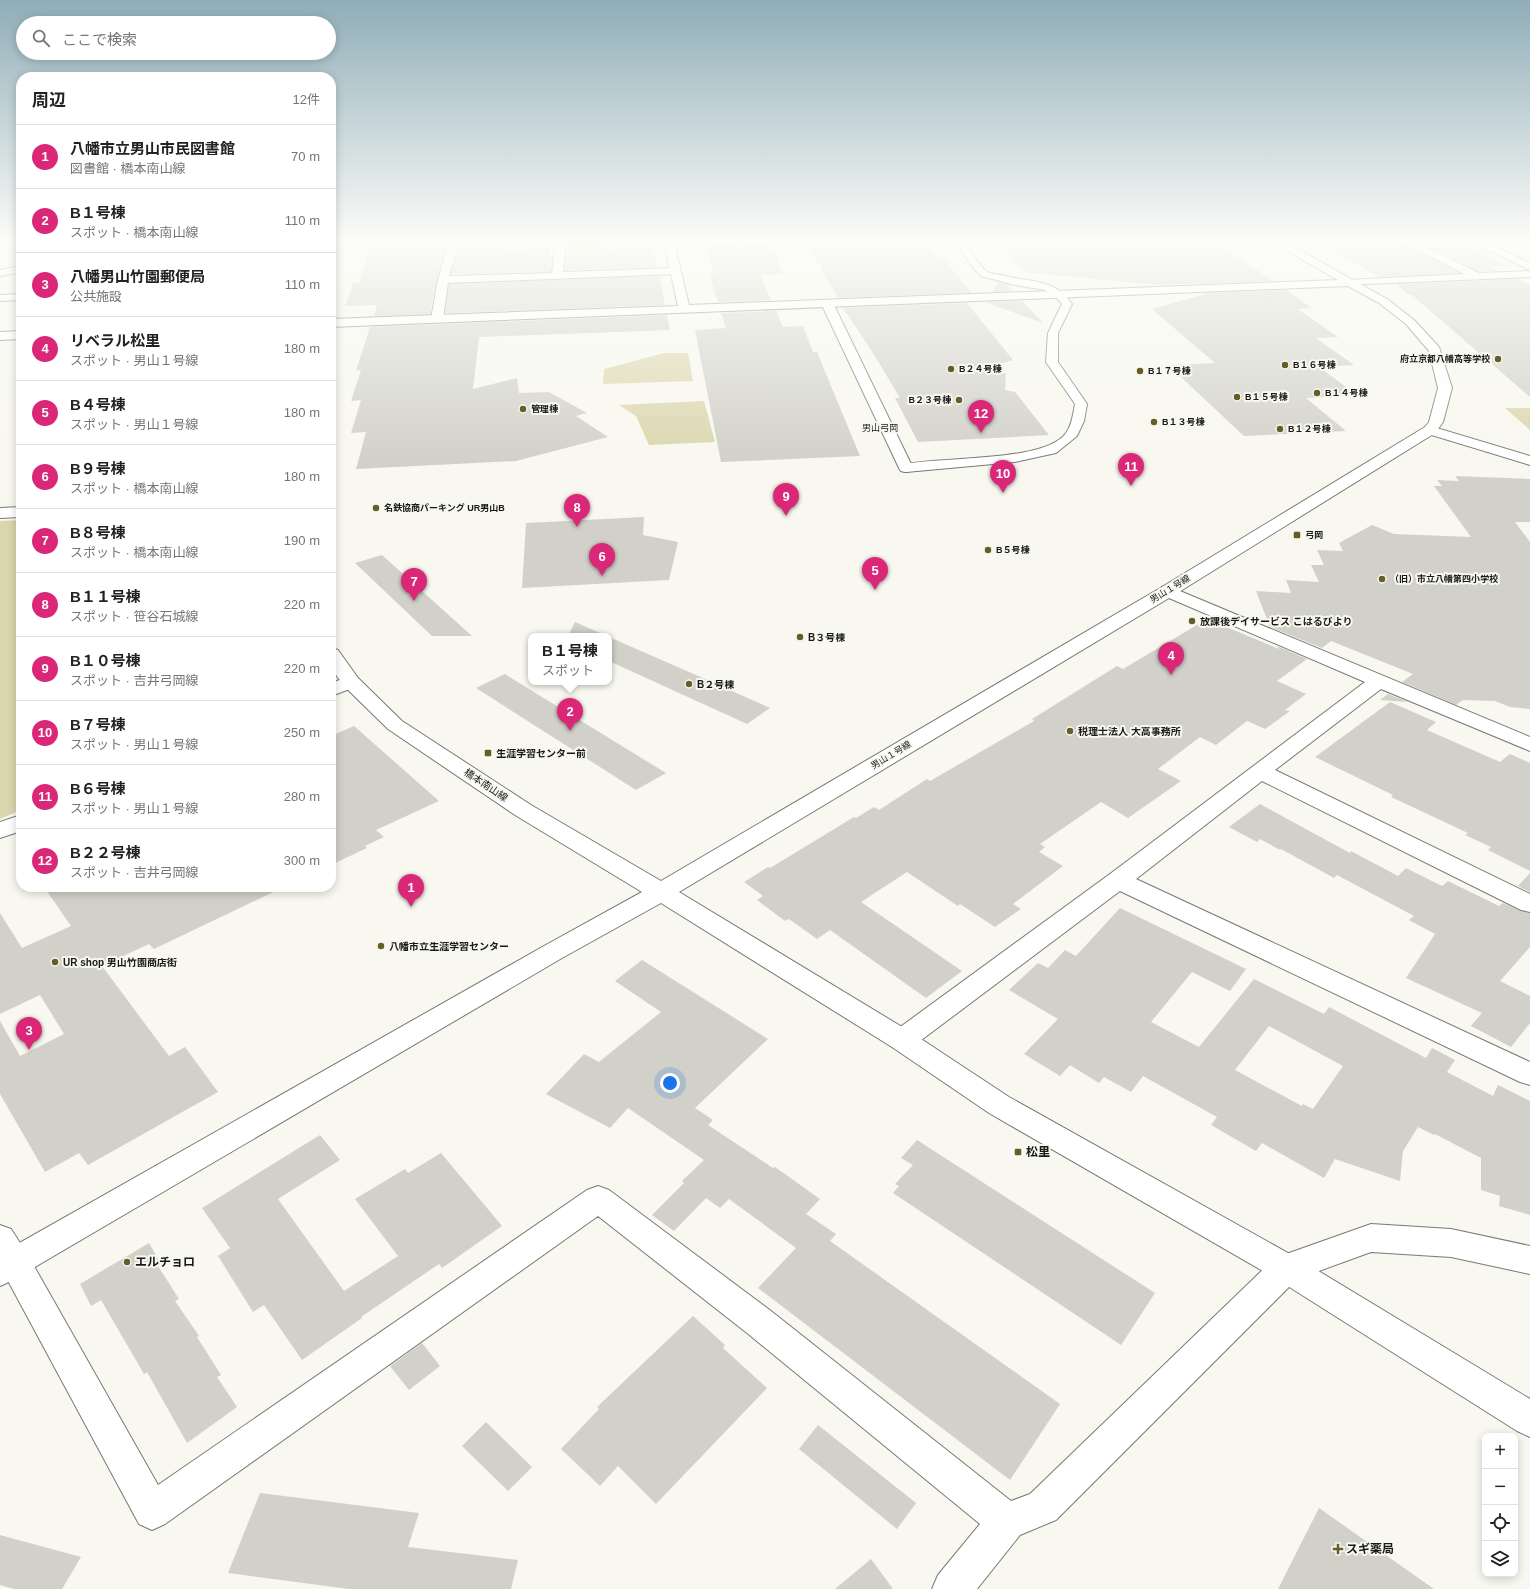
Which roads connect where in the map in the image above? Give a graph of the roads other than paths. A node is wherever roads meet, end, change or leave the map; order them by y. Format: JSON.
{"nodes":[{"id":1,"x":437,"y":312,"type":"edge"},
{"id":2,"x":606,"y":312,"type":"edge"},
{"id":3,"x":831,"y":312,"type":"edge"},
{"id":4,"x":1064,"y":312,"type":"edge"},
{"id":5,"x":1397,"y":312,"type":"edge"},
{"id":6,"x":436,"y":319,"type":"junction"},
{"id":7,"x":336,"y":323,"type":"edge"},
{"id":8,"x":16,"y":335,"type":"edge"},
{"id":9,"x":0,"y":336,"type":"edge"},
{"id":10,"x":1430,"y":430,"type":"junction"},
{"id":11,"x":1500,"y":451,"type":"junction"},
{"id":12,"x":1530,"y":451,"type":"edge"},
{"id":13,"x":1530,"y":461,"type":"edge"},
{"id":14,"x":906,"y":468,"type":"joint"},
{"id":15,"x":16,"y":512,"type":"edge"},
{"id":16,"x":0,"y":513,"type":"edge"},
{"id":17,"x":1168,"y":590,"type":"junction"},
{"id":18,"x":336,"y":661,"type":"edge"},
{"id":19,"x":1378,"y":681,"type":"junction"},
{"id":20,"x":351,"y":682,"type":"junction"},
{"id":21,"x":336,"y":688,"type":"edge"},
{"id":22,"x":1530,"y":745,"type":"edge"},
{"id":23,"x":1259,"y":771,"type":"junction"},
{"id":24,"x":16,"y":824,"type":"edge"},
{"id":25,"x":0,"y":831,"type":"edge"},
{"id":26,"x":1118,"y":880,"type":"junction"},
{"id":27,"x":661,"y":892,"type":"junction"},
{"id":28,"x":1530,"y":904,"type":"edge"},
{"id":29,"x":902,"y":1040,"type":"junction"},
{"id":30,"x":1530,"y":1074,"type":"edge"},
{"id":31,"x":5,"y":1257,"type":"edge"},
{"id":32,"x":1530,"y":1260,"type":"edge"},
{"id":33,"x":1286,"y":1268,"type":"junction"},
{"id":34,"x":1530,"y":1419,"type":"edge"},
{"id":35,"x":1007,"y":1522,"type":"junction"},
{"id":36,"x":952,"y":1589,"type":"edge"}],
"edges":[{"from":1,"to":6,"type":"street"},
{"from":2,"to":6,"type":"street"},
{"from":3,"to":14,"type":"street"},
{"from":4,"to":14,"type":"street"},
{"from":5,"to":10,"type":"street"},
{"from":6,"to":7,"type":"street"},
{"from":8,"to":9,"type":"street"},
{"from":10,"to":11,"type":"street"},
{"from":10,"to":17,"type":"street","name":"男山１号線"},
{"from":11,"to":12,"type":"street"},
{"from":11,"to":13,"type":"street"},
{"from":15,"to":16,"type":"street"},
{"from":17,"to":19,"type":"street"},
{"from":17,"to":27,"type":"street","name":"男山１号線"},
{"from":18,"to":20,"type":"street","name":"橋本南山線"},
{"from":19,"to":22,"type":"street"},
{"from":19,"to":23,"type":"street"},
{"from":20,"to":21,"type":"street"},
{"from":20,"to":27,"type":"street","name":"橋本南山線"},
{"from":23,"to":26,"type":"street"},
{"from":23,"to":28,"type":"street"},
{"from":24,"to":25,"type":"street"},
{"from":26,"to":29,"type":"street"},
{"from":26,"to":30,"type":"street"},
{"from":27,"to":29,"type":"street","name":"橋本南山線"},
{"from":27,"to":31,"type":"street","name":"男山１号線"},
{"from":29,"to":33,"type":"street","name":"橋本南山線"},
{"from":31,"to":35,"type":"street"},
{"from":32,"to":33,"type":"street"},
{"from":33,"to":34,"type":"street","name":"橋本南山線"},
{"from":33,"to":35,"type":"street"},
{"from":35,"to":36,"type":"street"}]}
